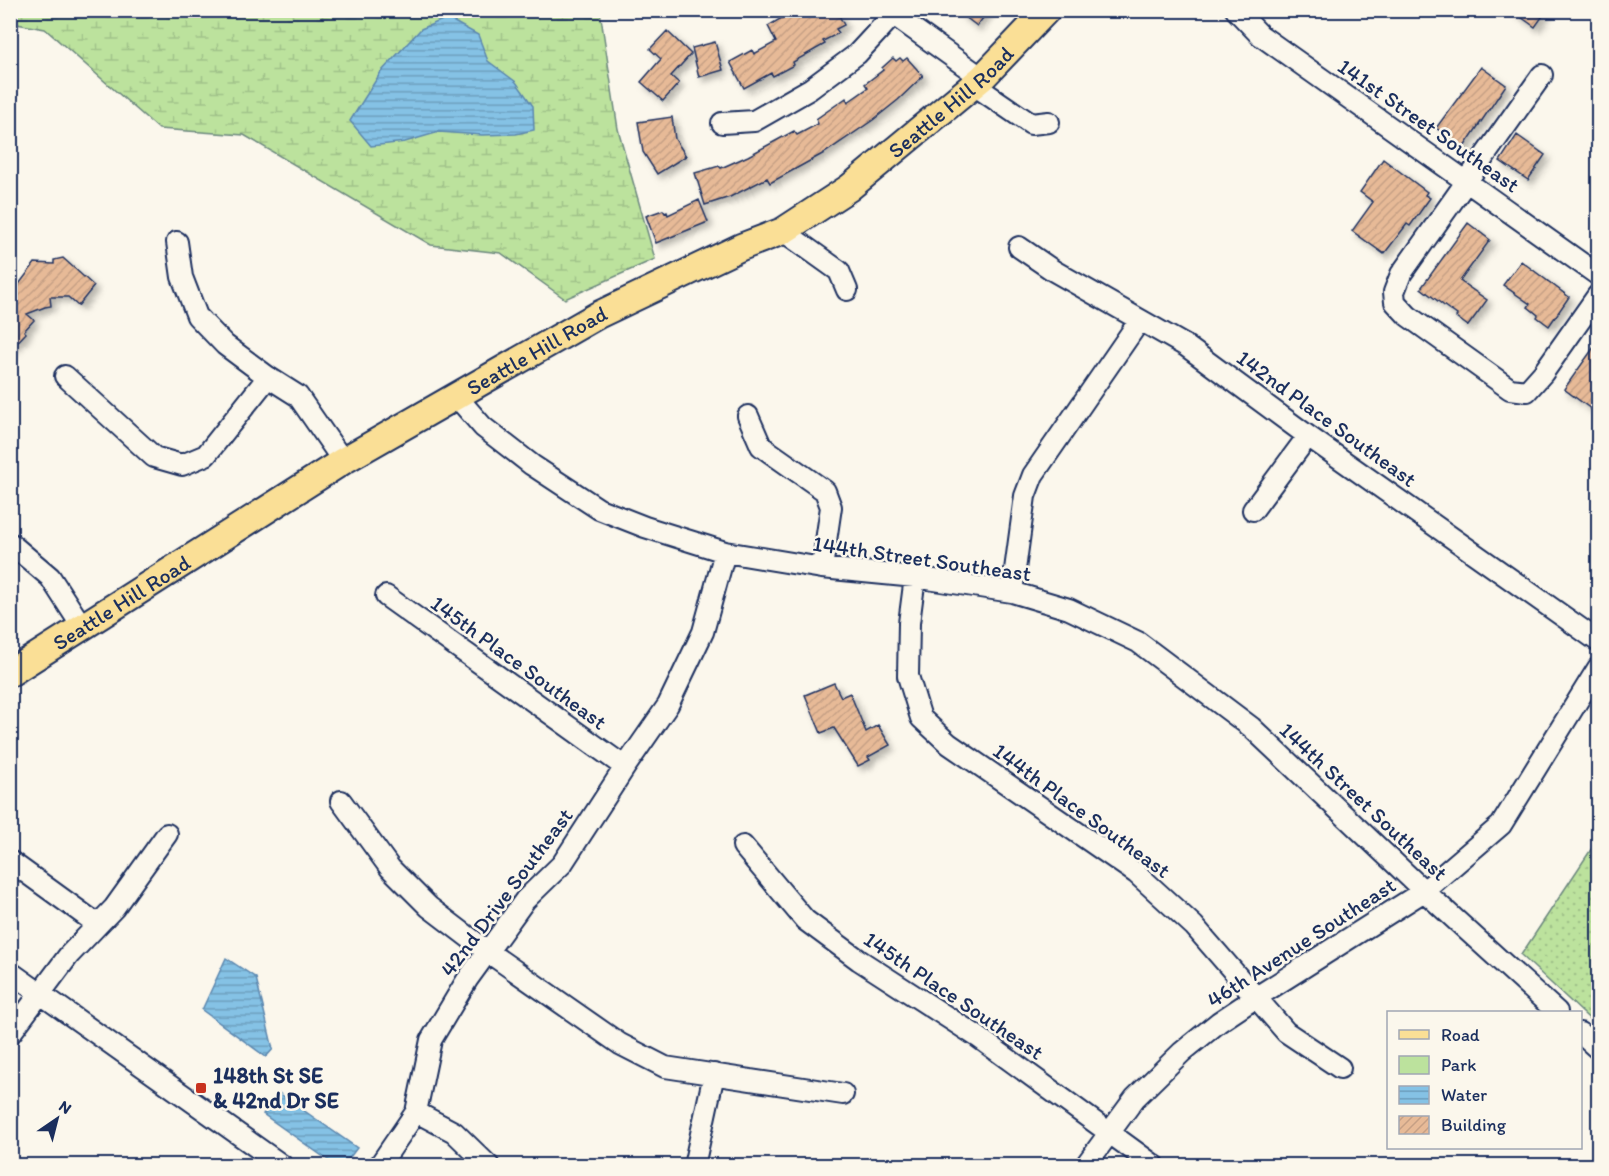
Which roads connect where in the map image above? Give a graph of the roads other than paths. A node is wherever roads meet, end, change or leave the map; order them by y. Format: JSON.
{"nodes":[{"id":1,"x":1047,"y":10,"type":"edge"},
{"id":2,"x":1236,"y":10,"type":"edge"},
{"id":3,"x":890,"y":13,"type":"edge"},
{"id":4,"x":1542,"y":75,"type":"dead end"},
{"id":5,"x":978,"y":82,"type":"junction"},
{"id":6,"x":1049,"y":122,"type":"dead end"},
{"id":7,"x":722,"y":123,"type":"dead end"},
{"id":8,"x":1466,"y":181,"type":"junction"},
{"id":9,"x":783,"y":231,"type":"junction"},
{"id":10,"x":177,"y":242,"type":"dead end"},
{"id":11,"x":1019,"y":247,"type":"dead end"},
{"id":12,"x":1599,"y":274,"type":"edge"},
{"id":13,"x":847,"y":290,"type":"dead end"},
{"id":14,"x":1599,"y":295,"type":"edge"},
{"id":15,"x":1140,"y":320,"type":"junction"},
{"id":16,"x":65,"y":376,"type":"dead end"},
{"id":17,"x":268,"y":377,"type":"junction"},
{"id":18,"x":456,"y":397,"type":"junction"},
{"id":19,"x":748,"y":416,"type":"dead end"},
{"id":20,"x":1308,"y":436,"type":"junction"},
{"id":21,"x":343,"y":460,"type":"junction"},
{"id":22,"x":1254,"y":510,"type":"dead end"},
{"id":23,"x":10,"y":543,"type":"edge"},
{"id":24,"x":725,"y":552,"type":"junction"},
{"id":25,"x":822,"y":568,"type":"junction"},
{"id":26,"x":915,"y":577,"type":"junction"},
{"id":27,"x":1012,"y":592,"type":"junction"},
{"id":28,"x":386,"y":596,"type":"dead end"},
{"id":29,"x":83,"y":628,"type":"junction"},
{"id":30,"x":1599,"y":641,"type":"edge"},
{"id":31,"x":1599,"y":668,"type":"edge"},
{"id":32,"x":10,"y":673,"type":"edge"},
{"id":33,"x":625,"y":767,"type":"junction"},
{"id":34,"x":341,"y":801,"type":"dead end"},
{"id":35,"x":167,"y":834,"type":"dead end"},
{"id":36,"x":744,"y":846,"type":"dead end"},
{"id":37,"x":10,"y":861,"type":"edge"},
{"id":38,"x":1424,"y":891,"type":"junction"},
{"id":39,"x":97,"y":924,"type":"junction"},
{"id":40,"x":488,"y":952,"type":"junction"},
{"id":41,"x":10,"y":972,"type":"edge"},
{"id":42,"x":40,"y":993,"type":"junction"},
{"id":43,"x":1255,"y":998,"type":"junction"},
{"id":44,"x":1556,"y":1011,"type":"edge"},
{"id":45,"x":10,"y":1034,"type":"edge"},
{"id":46,"x":1582,"y":1034,"type":"edge"},
{"id":47,"x":1599,"y":1049,"type":"edge"},
{"id":48,"x":1340,"y":1068,"type":"dead end"},
{"id":49,"x":714,"y":1074,"type":"junction"},
{"id":50,"x":843,"y":1094,"type":"dead end"},
{"id":51,"x":416,"y":1112,"type":"junction"},
{"id":52,"x":1109,"y":1131,"type":"junction"},
{"id":53,"x":283,"y":1166,"type":"edge"},
{"id":54,"x":379,"y":1166,"type":"edge"},
{"id":55,"x":489,"y":1166,"type":"edge"},
{"id":56,"x":694,"y":1166,"type":"edge"},
{"id":57,"x":1085,"y":1166,"type":"edge"},
{"id":58,"x":1155,"y":1166,"type":"edge"}],
"edges":[{"from":1,"to":5,"type":"main road","name":"Seattle Hill Road"},
{"from":2,"to":8,"type":"street","name":"141st Street Southeast"},
{"from":3,"to":5,"type":"street"},
{"from":3,"to":7,"type":"street"},
{"from":4,"to":8,"type":"street"},
{"from":5,"to":6,"type":"street"},
{"from":5,"to":9,"type":"main road","name":"Seattle Hill Road"},
{"from":8,"to":12,"type":"street","name":"141st Street Southeast"},
{"from":8,"to":14,"type":"street"},
{"from":9,"to":13,"type":"street"},
{"from":9,"to":18,"type":"main road","name":"Seattle Hill Road"},
{"from":10,"to":17,"type":"street"},
{"from":11,"to":15,"type":"street","name":"142nd Place Southeast"},
{"from":15,"to":20,"type":"street","name":"142nd Place Southeast"},
{"from":15,"to":27,"type":"street"},
{"from":16,"to":17,"type":"street"},
{"from":17,"to":21,"type":"street"},
{"from":18,"to":21,"type":"main road","name":"Seattle Hill Road"},
{"from":18,"to":24,"type":"street","name":"144th Street Southeast"},
{"from":19,"to":25,"type":"street"},
{"from":20,"to":22,"type":"street"},
{"from":20,"to":30,"type":"street","name":"142nd Place Southeast"},
{"from":21,"to":29,"type":"main road","name":"Seattle Hill Road"},
{"from":23,"to":29,"type":"street"},
{"from":24,"to":25,"type":"street","name":"144th Street Southeast"},
{"from":24,"to":33,"type":"street","name":"42nd Drive Southeast"},
{"from":25,"to":26,"type":"street","name":"144th Street Southeast"},
{"from":26,"to":27,"type":"street","name":"144th Street Southeast"},
{"from":26,"to":43,"type":"street","name":"144th Place Southeast"},
{"from":27,"to":38,"type":"street","name":"144th Street Southeast"},
{"from":28,"to":33,"type":"street","name":"145th Place Southeast"},
{"from":29,"to":32,"type":"main road","name":"Seattle Hill Road"},
{"from":31,"to":38,"type":"street","name":"46th Avenue Southeast"},
{"from":33,"to":40,"type":"street","name":"42nd Drive Southeast"},
{"from":34,"to":40,"type":"street"},
{"from":35,"to":39,"type":"street"},
{"from":36,"to":52,"type":"street","name":"145th Place Southeast"},
{"from":37,"to":39,"type":"street"},
{"from":38,"to":43,"type":"street","name":"46th Avenue Southeast"},
{"from":38,"to":44,"type":"street","name":"144th Street Southeast"},
{"from":39,"to":42,"type":"street"},
{"from":40,"to":49,"type":"street"},
{"from":40,"to":51,"type":"street","name":"42nd Drive Southeast"},
{"from":41,"to":42,"type":"street"},
{"from":42,"to":45,"type":"street"},
{"from":42,"to":53,"type":"street"},
{"from":43,"to":48,"type":"street","name":"144th Place Southeast"},
{"from":43,"to":52,"type":"street","name":"46th Avenue Southeast"},
{"from":46,"to":47,"type":"street"},
{"from":49,"to":50,"type":"street"},
{"from":49,"to":56,"type":"street"},
{"from":51,"to":54,"type":"street","name":"42nd Drive Southeast"},
{"from":51,"to":55,"type":"street"},
{"from":52,"to":57,"type":"street","name":"46th Avenue Southeast"},
{"from":52,"to":58,"type":"street","name":"145th Place Southeast"}]}
